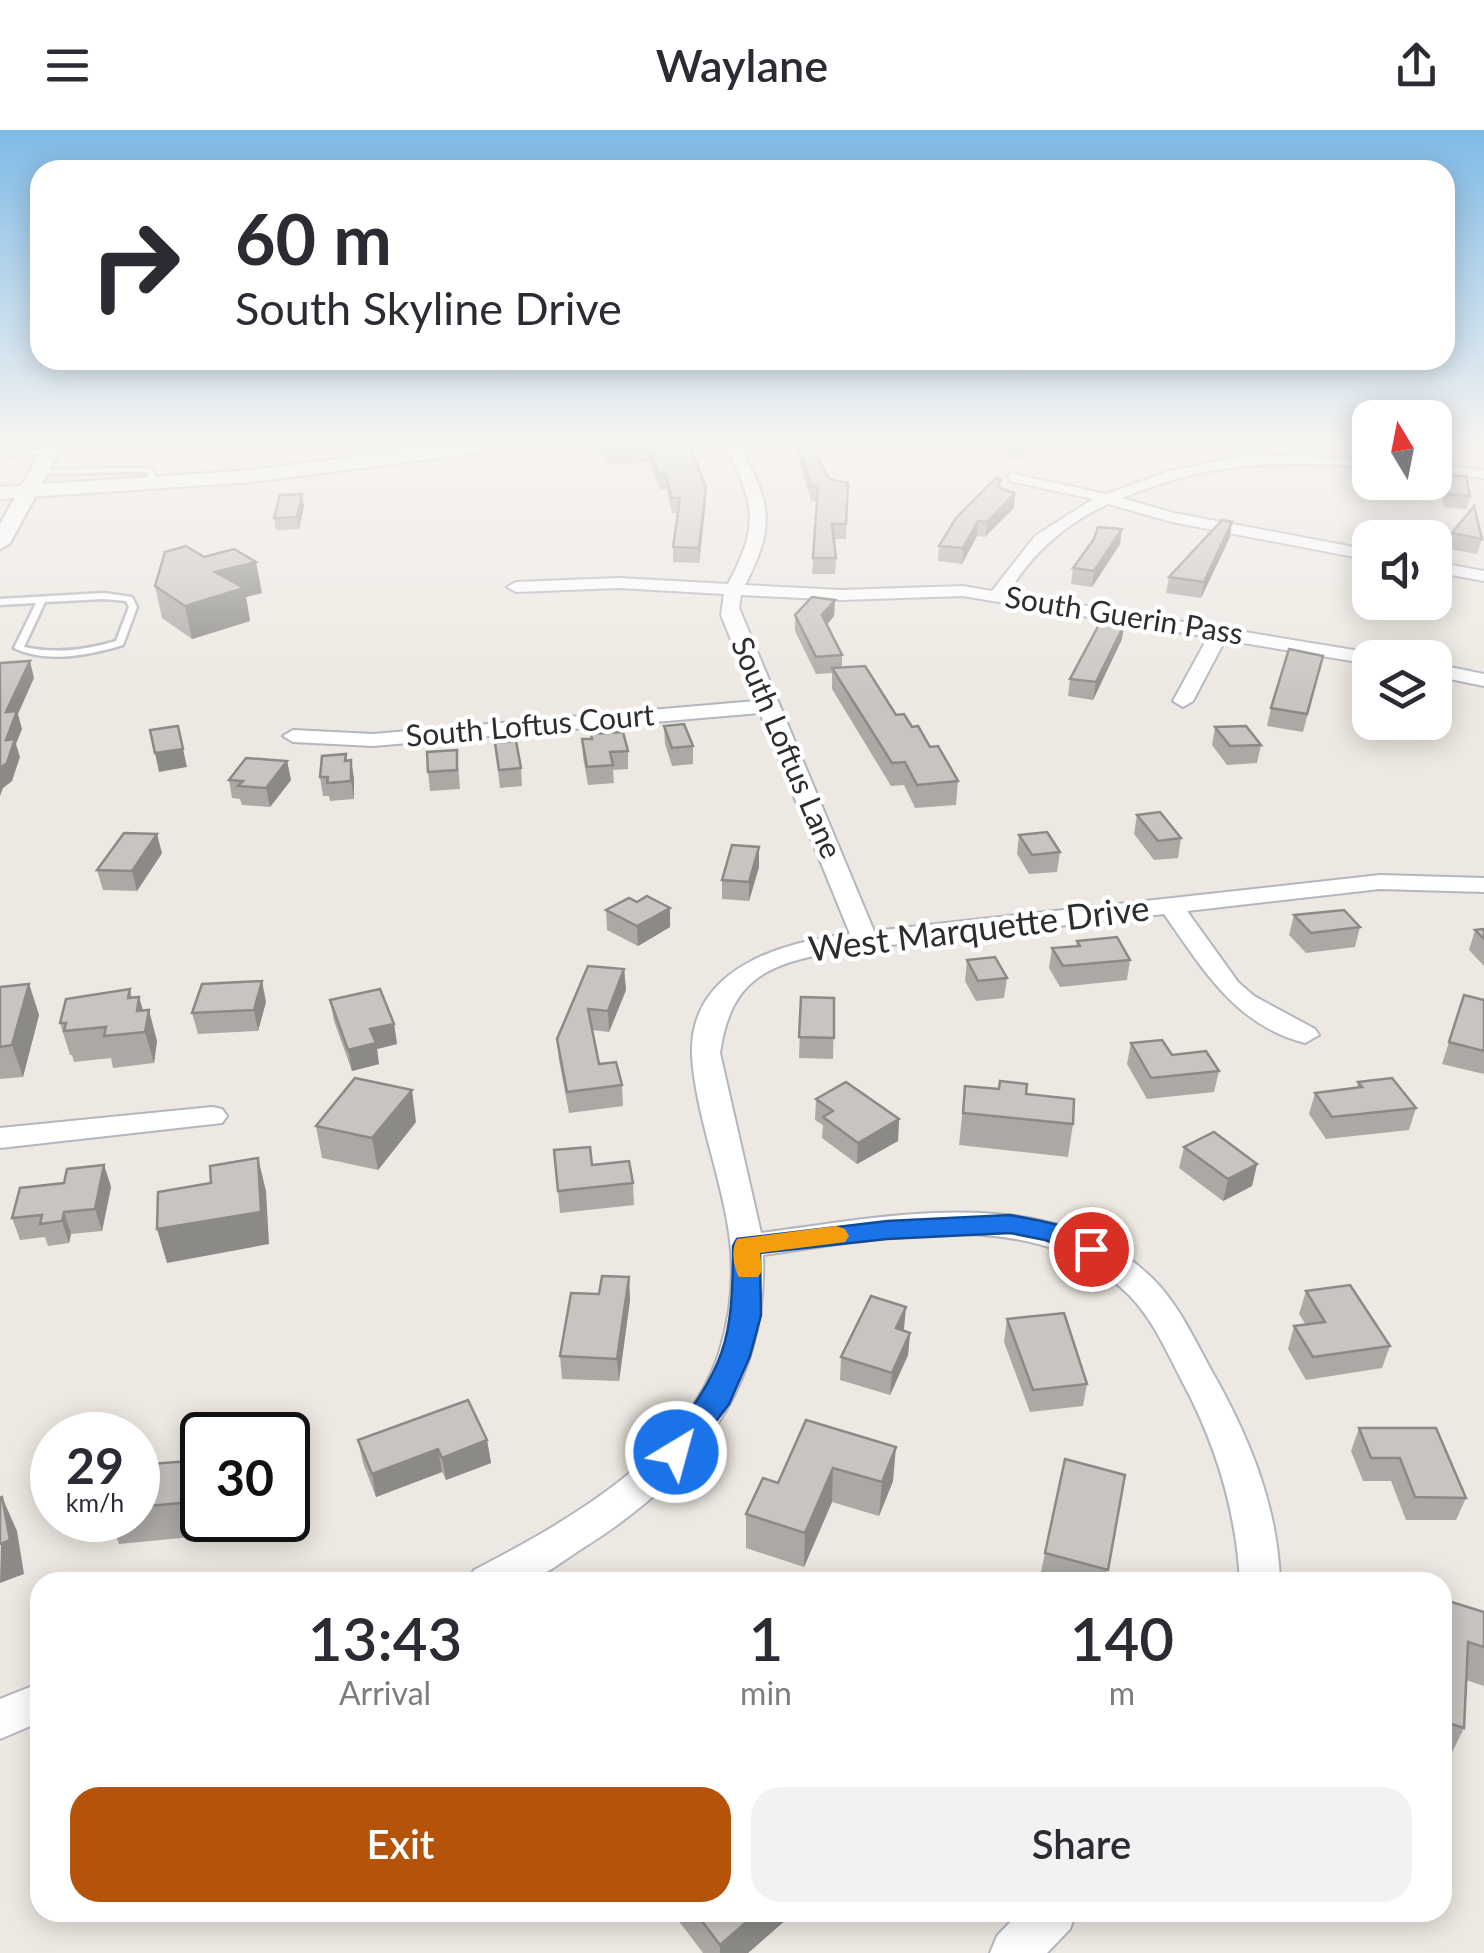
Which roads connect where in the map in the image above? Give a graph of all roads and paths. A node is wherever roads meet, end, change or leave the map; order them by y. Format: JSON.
{"nodes":[{"id":1,"x":760,"y":530,"type":"edge"},
{"id":2,"x":1052,"y":530,"type":"edge"},
{"id":3,"x":1240,"y":530,"type":"edge"},
{"id":4,"x":1352,"y":552,"type":"edge"},
{"id":5,"x":1452,"y":570,"type":"edge"},
{"id":6,"x":1484,"y":576,"type":"edge"},
{"id":7,"x":516,"y":587,"type":"dead end"},
{"id":8,"x":734,"y":589,"type":"junction"},
{"id":9,"x":998,"y":596,"type":"junction"},
{"id":10,"x":42,"y":600,"type":"junction"},
{"id":11,"x":0,"y":602,"type":"edge"},
{"id":12,"x":1220,"y":631,"type":"junction"},
{"id":13,"x":1352,"y":655,"type":"edge"},
{"id":14,"x":1452,"y":673,"type":"edge"},
{"id":15,"x":1484,"y":680,"type":"edge"},
{"id":16,"x":1182,"y":701,"type":"dead end"},
{"id":17,"x":767,"y":706,"type":"junction"},
{"id":18,"x":294,"y":736,"type":"dead end"},
{"id":19,"x":1484,"y":885,"type":"edge"},
{"id":20,"x":1170,"y":904,"type":"junction"},
{"id":21,"x":865,"y":940,"type":"junction"},
{"id":22,"x":1305,"y":1036,"type":"dead end"},
{"id":23,"x":212,"y":1116,"type":"dead end"},
{"id":24,"x":0,"y":1138,"type":"edge"},
{"id":25,"x":746,"y":1246,"type":"junction"},
{"id":26,"x":508,"y":1572,"type":"edge"},
{"id":27,"x":1260,"y":1572,"type":"edge"},
{"id":28,"x":30,"y":1706,"type":"edge"},
{"id":29,"x":0,"y":1719,"type":"edge"},
{"id":30,"x":1043,"y":1922,"type":"edge"},
{"id":31,"x":1014,"y":1953,"type":"edge"}],
"edges":[{"from":1,"to":8,"type":"street","name":"South Loftus Lane"},
{"from":2,"to":9,"type":"street"},
{"from":3,"to":4,"type":"street"},
{"from":5,"to":6,"type":"street"},
{"from":7,"to":8,"type":"street","name":"South Guerin Pass"},
{"from":8,"to":9,"type":"street","name":"South Guerin Pass"},
{"from":8,"to":17,"type":"street","name":"South Loftus Lane"},
{"from":9,"to":12,"type":"street","name":"South Guerin Pass"},
{"from":10,"to":10,"type":"lane"},
{"from":10,"to":11,"type":"lane"},
{"from":12,"to":13,"type":"street","name":"South Guerin Pass"},
{"from":12,"to":16,"type":"street"},
{"from":14,"to":15,"type":"street"},
{"from":17,"to":18,"type":"street","name":"South Loftus Court"},
{"from":17,"to":21,"type":"street","name":"South Loftus Lane"},
{"from":19,"to":20,"type":"street","name":"West Marquette Drive"},
{"from":20,"to":21,"type":"street","name":"West Marquette Drive"},
{"from":20,"to":22,"type":"street"},
{"from":21,"to":25,"type":"street","name":"West Marquette Drive"},
{"from":23,"to":24,"type":"street"},
{"from":25,"to":26,"type":"street","name":"West Marquette Drive"},
{"from":25,"to":27,"type":"street"},
{"from":28,"to":29,"type":"street"},
{"from":30,"to":31,"type":"street"}]}
